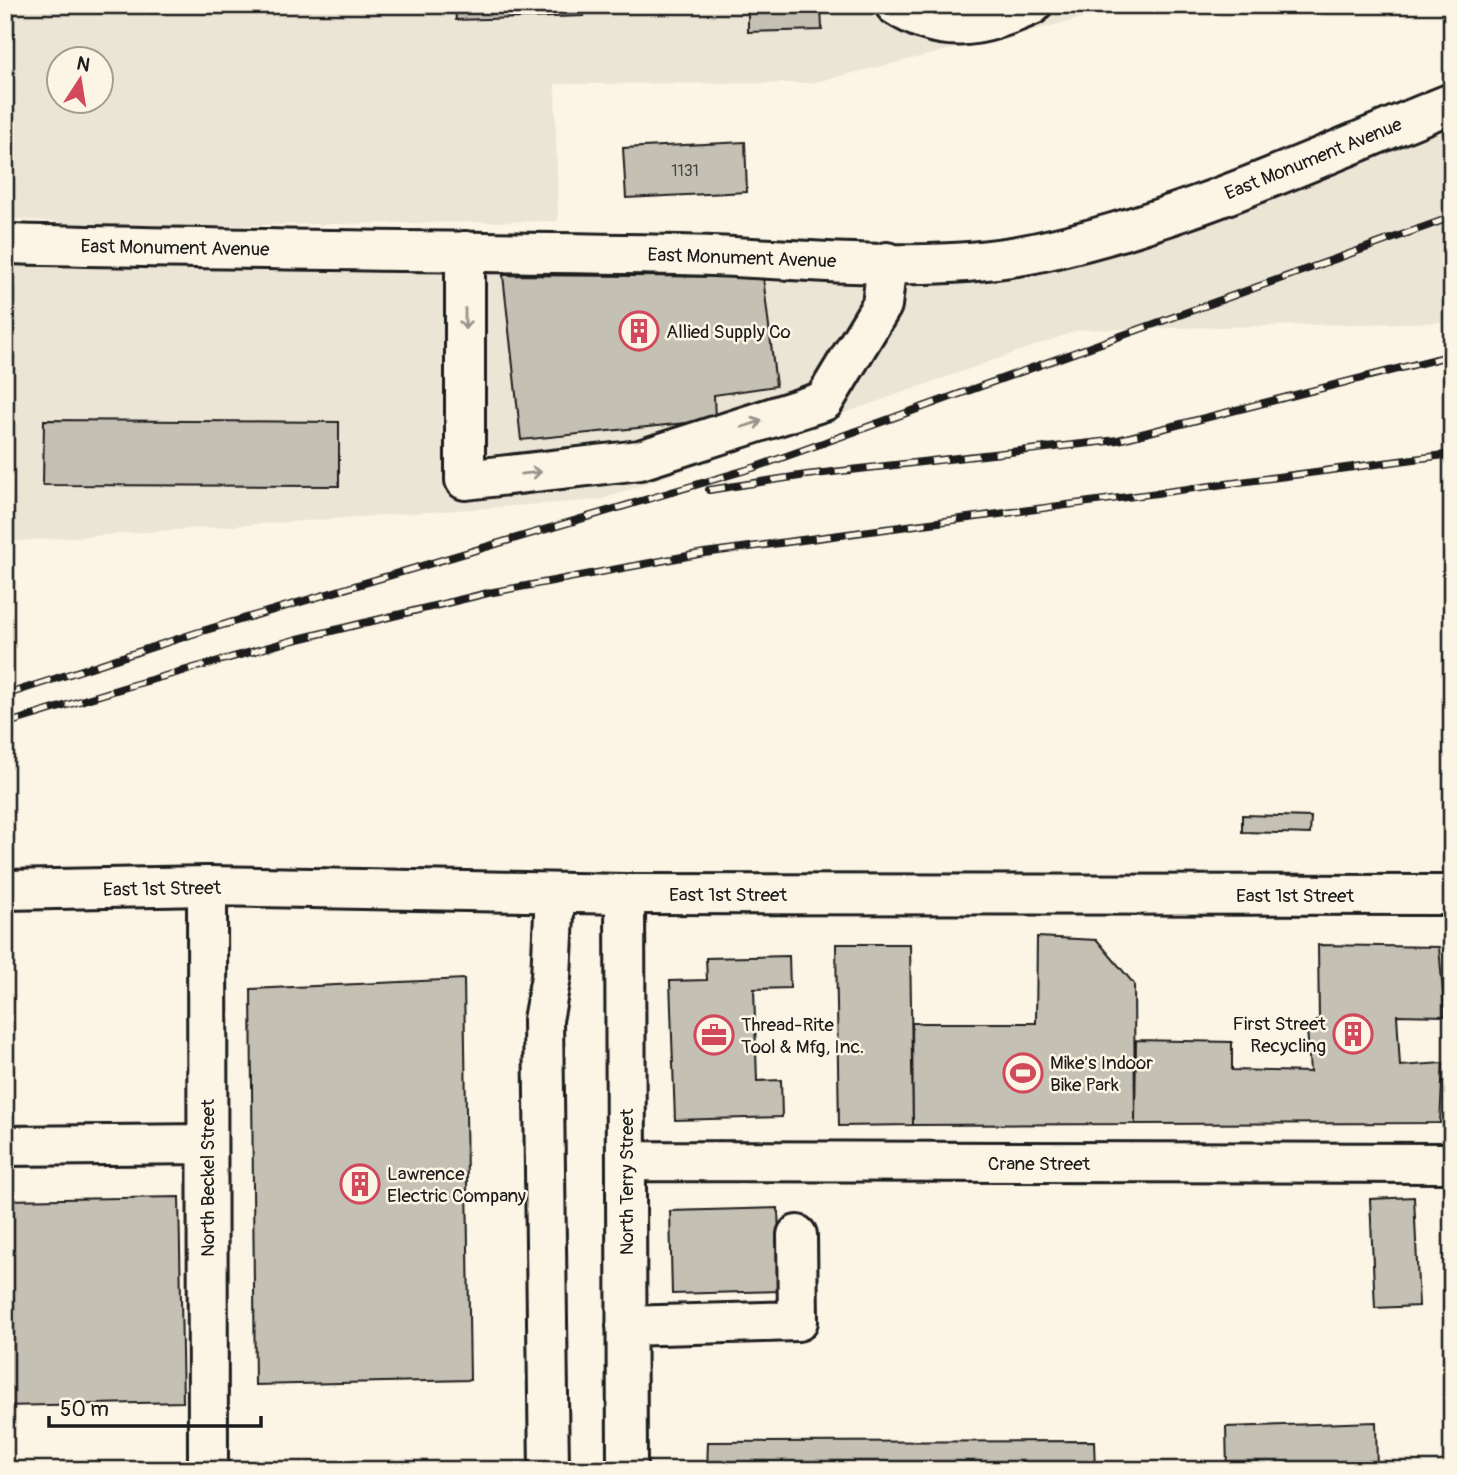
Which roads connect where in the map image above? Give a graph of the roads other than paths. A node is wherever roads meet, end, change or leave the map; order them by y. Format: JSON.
{"nodes":[{"id":1,"x":895,"y":5,"type":"edge"},
{"id":2,"x":1032,"y":5,"type":"edge"},
{"id":3,"x":1452,"y":103,"type":"edge"},
{"id":4,"x":5,"y":244,"type":"edge"},
{"id":5,"x":465,"y":251,"type":"junction"},
{"id":6,"x":887,"y":262,"type":"junction"},
{"id":7,"x":207,"y":886,"type":"junction"},
{"id":8,"x":5,"y":890,"type":"edge"},
{"id":9,"x":555,"y":893,"type":"junction"},
{"id":10,"x":625,"y":894,"type":"junction"},
{"id":11,"x":1452,"y":895,"type":"edge"},
{"id":12,"x":207,"y":1144,"type":"junction"},
{"id":13,"x":5,"y":1146,"type":"edge"},
{"id":14,"x":626,"y":1161,"type":"junction"},
{"id":15,"x":1452,"y":1163,"type":"edge"},
{"id":16,"x":797,"y":1235,"type":"dead end"},
{"id":17,"x":626,"y":1326,"type":"junction"},
{"id":18,"x":208,"y":1470,"type":"edge"},
{"id":19,"x":549,"y":1470,"type":"edge"},
{"id":20,"x":627,"y":1470,"type":"edge"}],
"edges":[{"from":1,"to":2,"type":"street"},
{"from":3,"to":6,"type":"street","name":"East Monument Avenue"},
{"from":4,"to":5,"type":"street","name":"East Monument Avenue"},
{"from":5,"to":6,"type":"street","name":"East Monument Avenue"},
{"from":5,"to":6,"type":"street","one_way":true},
{"from":7,"to":8,"type":"street","name":"East 1st Street"},
{"from":7,"to":9,"type":"street","name":"East 1st Street"},
{"from":7,"to":12,"type":"street","name":"North Beckel Street"},
{"from":9,"to":10,"type":"street","name":"East 1st Street"},
{"from":9,"to":19,"type":"street"},
{"from":10,"to":11,"type":"street","name":"East 1st Street"},
{"from":10,"to":14,"type":"street","name":"North Terry Street"},
{"from":12,"to":13,"type":"street"},
{"from":12,"to":18,"type":"street","name":"North Beckel Street"},
{"from":14,"to":15,"type":"street","name":"Crane Street"},
{"from":14,"to":17,"type":"street","name":"North Terry Street"},
{"from":16,"to":17,"type":"street"},
{"from":17,"to":20,"type":"street","name":"North Terry Street"}]}
